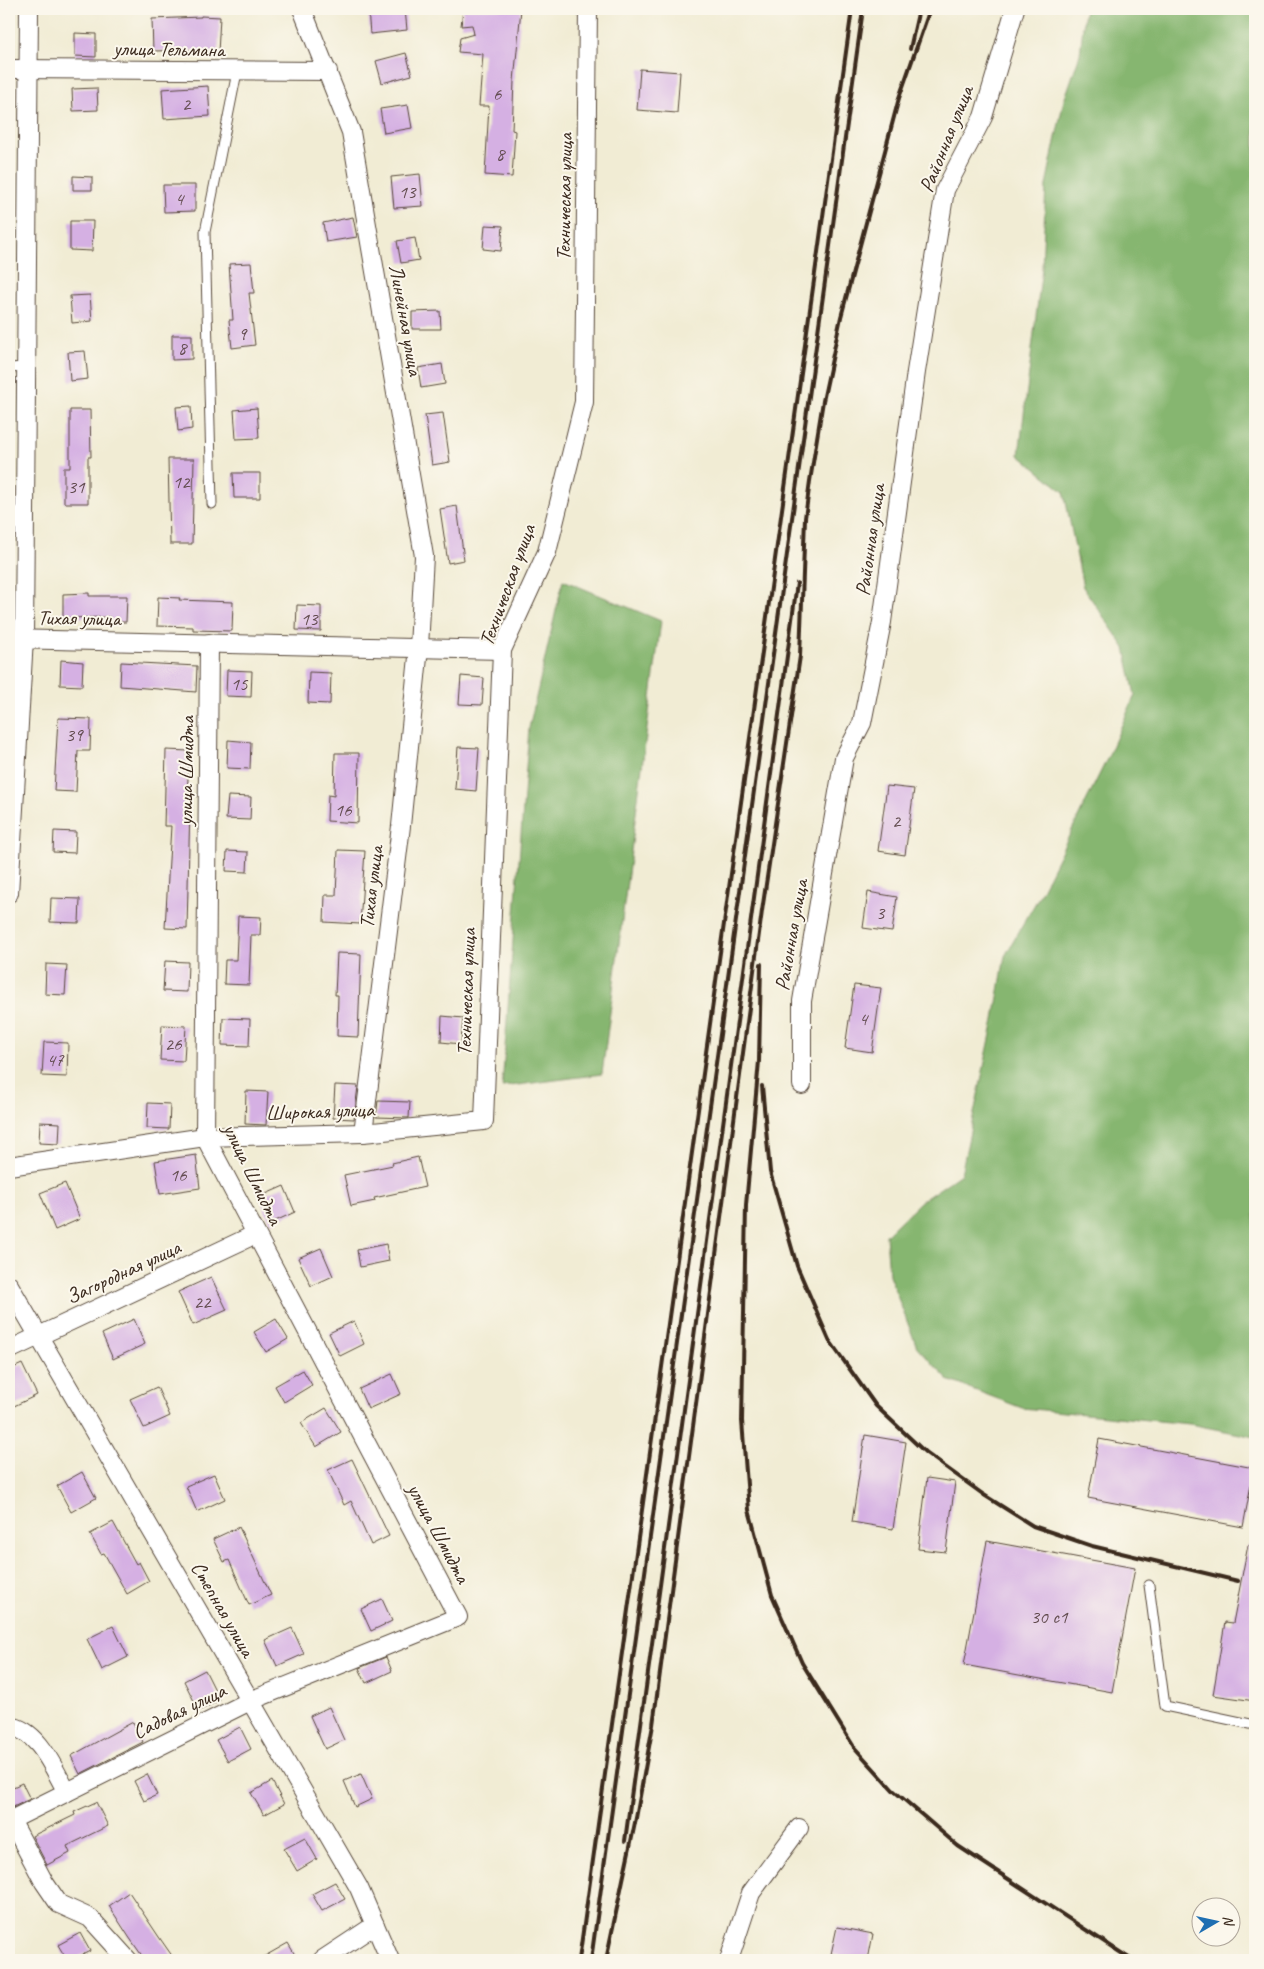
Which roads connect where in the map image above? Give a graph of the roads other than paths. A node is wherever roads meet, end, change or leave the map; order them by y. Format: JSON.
{"nodes":[{"id":1,"x":29,"y":9,"type":"edge"},
{"id":2,"x":302,"y":9,"type":"edge"},
{"id":3,"x":588,"y":9,"type":"edge"},
{"id":4,"x":1015,"y":9,"type":"edge"},
{"id":5,"x":29,"y":69,"type":"junction"},
{"id":6,"x":9,"y":70,"type":"edge"},
{"id":7,"x":328,"y":71,"type":"junction"},
{"id":8,"x":237,"y":72,"type":"junction"},
{"id":9,"x":17,"y":368,"type":"edge"},
{"id":10,"x":212,"y":504,"type":"dead end"},
{"id":11,"x":16,"y":639,"type":"edge"},
{"id":12,"x":209,"y":643,"type":"junction"},
{"id":13,"x":419,"y":647,"type":"junction"},
{"id":14,"x":502,"y":650,"type":"junction"},
{"id":15,"x":9,"y":893,"type":"edge"},
{"id":16,"x":802,"y":1084,"type":"dead end"},
{"id":17,"x":484,"y":1121,"type":"joint"},
{"id":18,"x":363,"y":1133,"type":"junction"},
{"id":19,"x":205,"y":1137,"type":"junction"},
{"id":20,"x":9,"y":1166,"type":"edge"},
{"id":21,"x":256,"y":1234,"type":"junction"},
{"id":22,"x":9,"y":1285,"type":"edge"},
{"id":23,"x":38,"y":1336,"type":"junction"},
{"id":24,"x":9,"y":1350,"type":"edge"},
{"id":25,"x":1149,"y":1585,"type":"dead end"},
{"id":26,"x":458,"y":1617,"type":"joint"},
{"id":27,"x":250,"y":1701,"type":"junction"},
{"id":28,"x":1255,"y":1725,"type":"edge"},
{"id":29,"x":9,"y":1726,"type":"edge"},
{"id":30,"x":68,"y":1792,"type":"junction"},
{"id":31,"x":10,"y":1820,"type":"edge"},
{"id":32,"x":799,"y":1828,"type":"dead end"},
{"id":33,"x":375,"y":1925,"type":"junction"},
{"id":34,"x":128,"y":1960,"type":"edge"},
{"id":35,"x":322,"y":1960,"type":"edge"},
{"id":36,"x":390,"y":1960,"type":"edge"},
{"id":37,"x":729,"y":1960,"type":"edge"}],
"edges":[{"from":1,"to":5,"type":"street"},
{"from":2,"to":7,"type":"street","name":"Линейная улица"},
{"from":3,"to":14,"type":"street","name":"Техническая улица"},
{"from":4,"to":16,"type":"street","name":"Районная улица"},
{"from":5,"to":6,"type":"street","name":"улица Тельмана"},
{"from":5,"to":8,"type":"street","name":"улица Тельмана"},
{"from":5,"to":9,"type":"street"},
{"from":7,"to":8,"type":"street","name":"улица Тельмана"},
{"from":7,"to":13,"type":"street","name":"Линейная улица"},
{"from":8,"to":10,"type":"lane"},
{"from":9,"to":11,"type":"street"},
{"from":11,"to":12,"type":"street","name":"Тихая улица"},
{"from":11,"to":15,"type":"street"},
{"from":12,"to":13,"type":"street","name":"Тихая улица"},
{"from":12,"to":19,"type":"street","name":"улица Шмидта"},
{"from":13,"to":14,"type":"street","name":"Тихая улица"},
{"from":13,"to":18,"type":"street","name":"Тихая улица"},
{"from":14,"to":17,"type":"street","name":"Техническая улица"},
{"from":17,"to":18,"type":"street","name":"Широкая улица"},
{"from":18,"to":19,"type":"street","name":"Широкая улица"},
{"from":19,"to":20,"type":"street","name":"Широкая улица"},
{"from":19,"to":21,"type":"street","name":"улица Шмидта"},
{"from":21,"to":23,"type":"street","name":"Загородная улица"},
{"from":21,"to":26,"type":"street","name":"улица Шмидта"},
{"from":22,"to":23,"type":"street","name":"Степная улица"},
{"from":23,"to":24,"type":"street","name":"Загородная улица"},
{"from":23,"to":27,"type":"street","name":"Степная улица"},
{"from":25,"to":28,"type":"lane"},
{"from":26,"to":27,"type":"street","name":"Садовая улица"},
{"from":27,"to":30,"type":"street","name":"Садовая улица"},
{"from":27,"to":33,"type":"street","name":"Степная улица"},
{"from":29,"to":30,"type":"street"},
{"from":30,"to":31,"type":"street","name":"Садовая улица"},
{"from":31,"to":34,"type":"street"},
{"from":32,"to":37,"type":"street"},
{"from":33,"to":35,"type":"street"},
{"from":33,"to":36,"type":"street","name":"Степная улица"}]}
